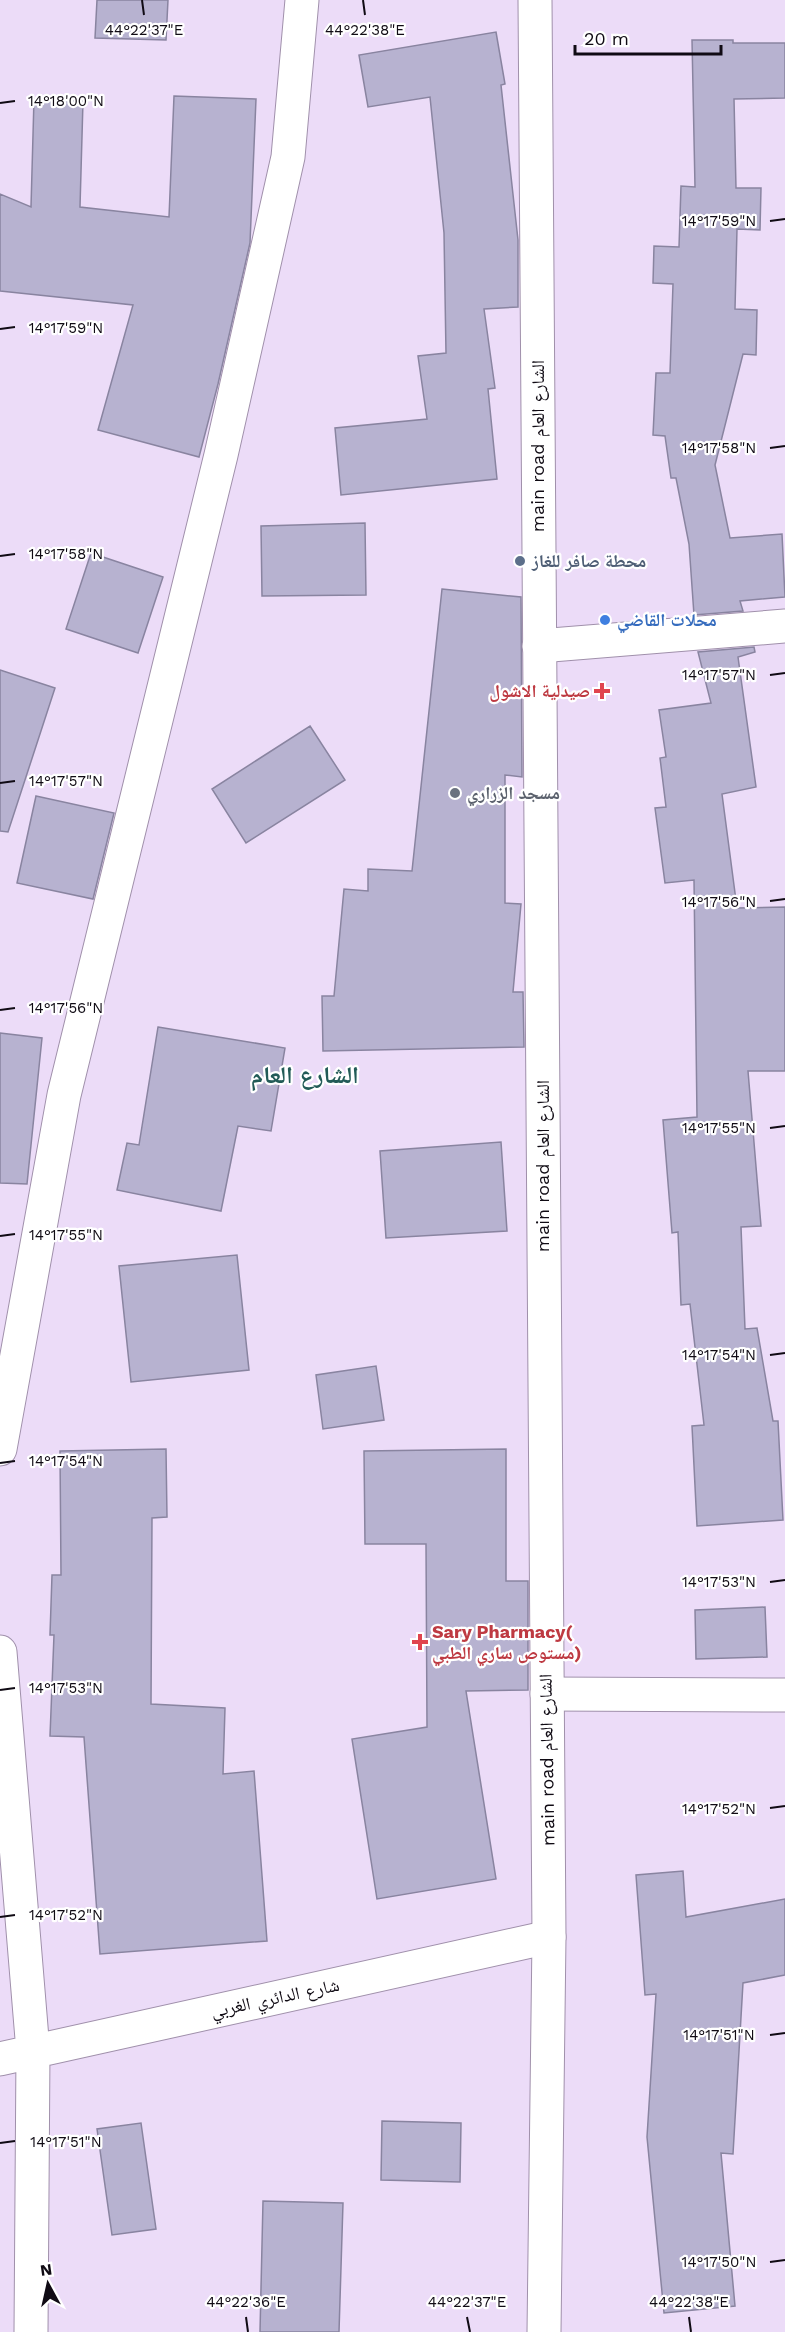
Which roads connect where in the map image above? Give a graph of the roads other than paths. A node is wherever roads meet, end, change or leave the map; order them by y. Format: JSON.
{"nodes":[{"id":1,"x":302,"y":0,"type":"edge"},
{"id":2,"x":535,"y":0,"type":"edge"},
{"id":3,"x":785,"y":626,"type":"edge"},
{"id":4,"x":540,"y":646,"type":"junction"},
{"id":5,"x":0,"y":1449,"type":"edge"},
{"id":6,"x":0,"y":1652,"type":"edge"},
{"id":7,"x":547,"y":1694,"type":"junction"},
{"id":8,"x":785,"y":1695,"type":"edge"},
{"id":9,"x":549,"y":1937,"type":"junction"},
{"id":10,"x":33,"y":2051,"type":"junction"},
{"id":11,"x":0,"y":2059,"type":"edge"},
{"id":12,"x":32,"y":2332,"type":"edge"},
{"id":13,"x":544,"y":2332,"type":"edge"}],
"edges":[{"from":1,"to":5,"type":"street"},
{"from":2,"to":4,"type":"street","name":"main road الشارع العام"},
{"from":3,"to":4,"type":"street"},
{"from":4,"to":7,"type":"street","name":"main road الشارع العام"},
{"from":6,"to":10,"type":"street"},
{"from":7,"to":8,"type":"street"},
{"from":7,"to":9,"type":"street","name":"main road الشارع العام"},
{"from":9,"to":10,"type":"street","name":"شارع الدائري الغربي"},
{"from":9,"to":13,"type":"street","name":"main road الشارع العام"},
{"from":10,"to":11,"type":"street","name":"شارع الدائري الغربي"},
{"from":10,"to":12,"type":"street"}]}
